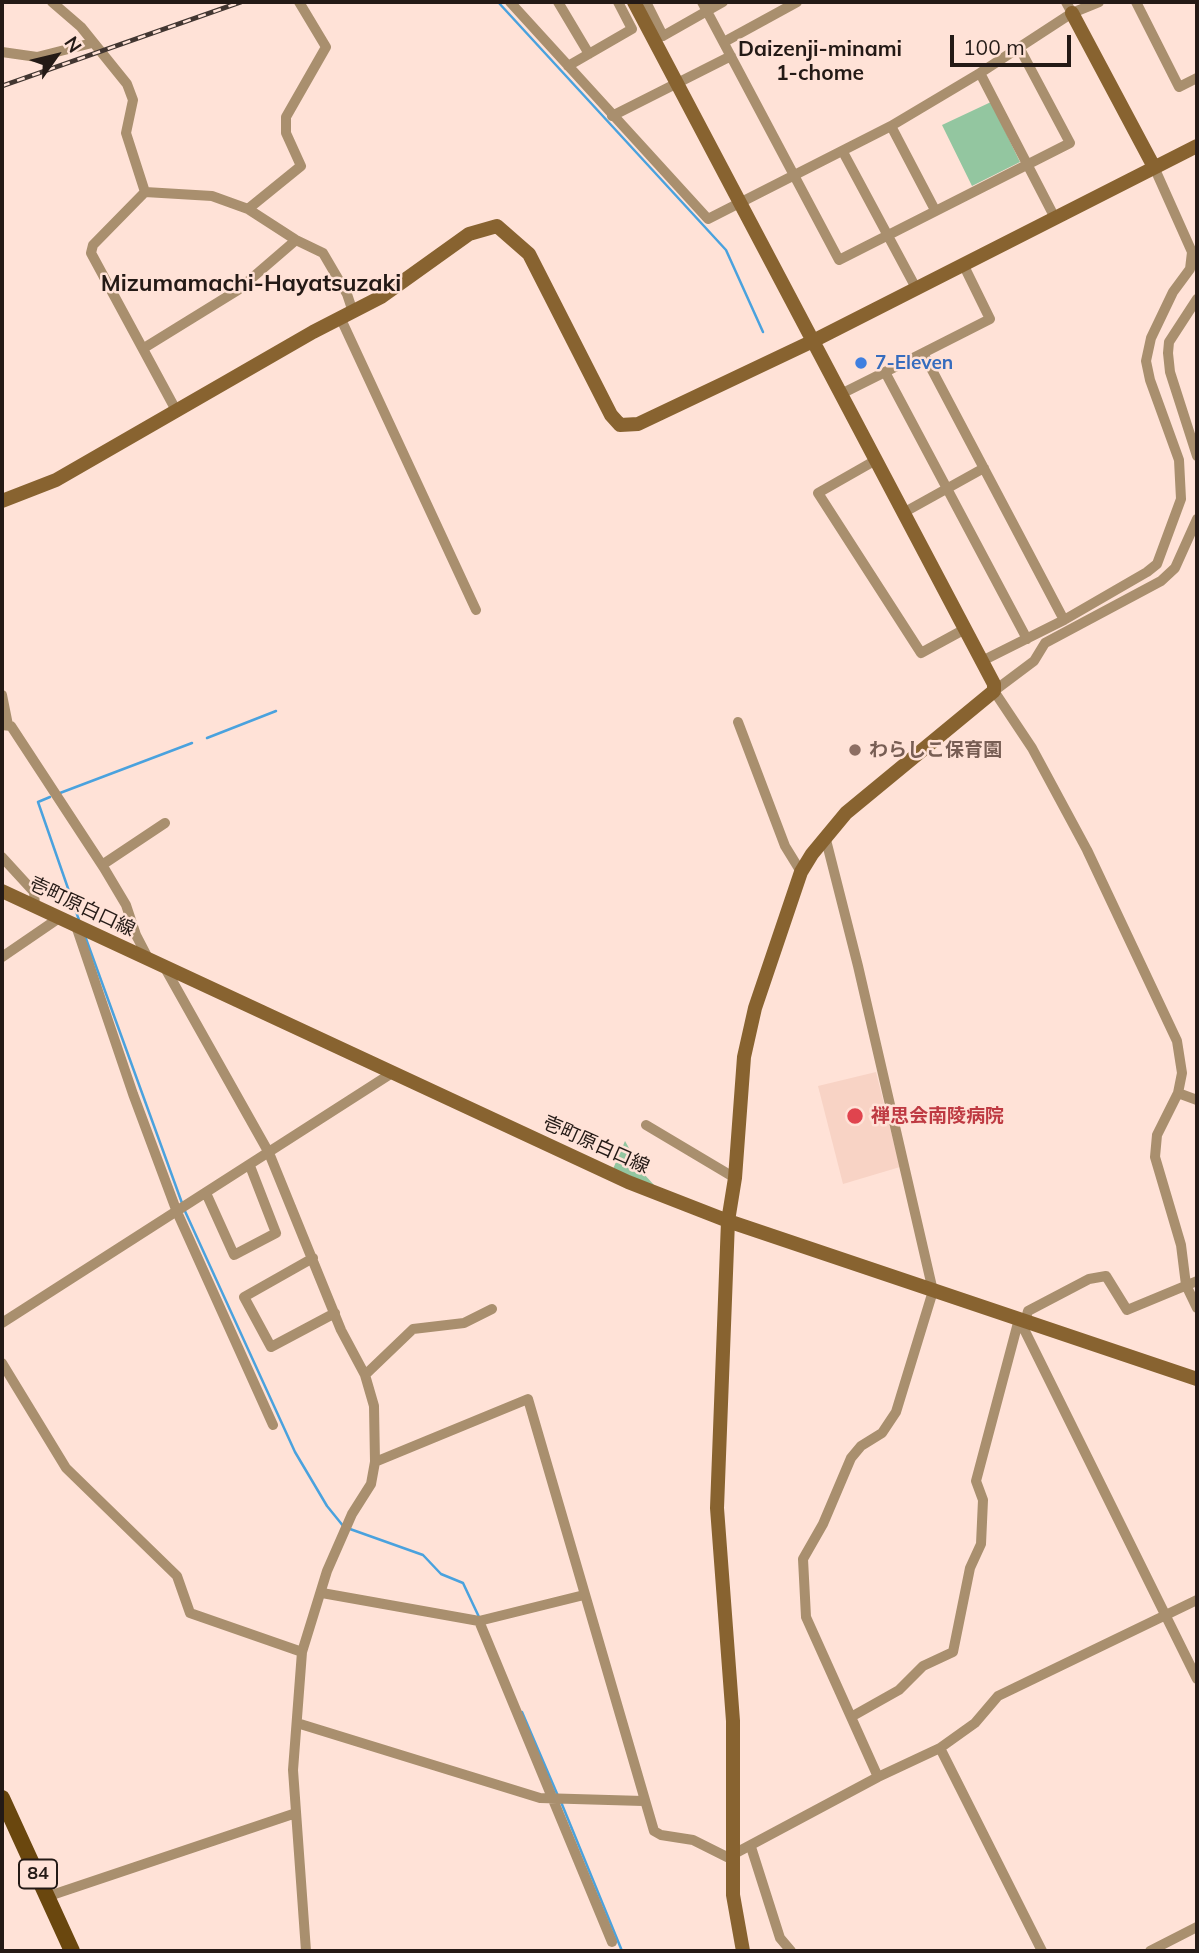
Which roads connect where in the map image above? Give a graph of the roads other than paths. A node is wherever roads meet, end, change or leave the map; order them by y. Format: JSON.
{"nodes":[{"id":1,"x":52,"y":2,"type":"edge"},
{"id":2,"x":299,"y":2,"type":"edge"},
{"id":3,"x":510,"y":2,"type":"edge"},
{"id":4,"x":558,"y":2,"type":"edge"},
{"id":5,"x":618,"y":2,"type":"edge"},
{"id":6,"x":634,"y":2,"type":"edge"},
{"id":7,"x":646,"y":2,"type":"edge"},
{"id":8,"x":723,"y":2,"type":"edge"},
{"id":9,"x":797,"y":2,"type":"edge"},
{"id":10,"x":1098,"y":2,"type":"edge"},
{"id":11,"x":1136,"y":2,"type":"edge"},
{"id":12,"x":704,"y":6,"type":"edge"},
{"id":13,"x":1069,"y":7,"type":"edge"},
{"id":14,"x":724,"y":42,"type":"junction"},
{"id":15,"x":92,"y":43,"type":"junction"},
{"id":16,"x":1020,"y":49,"type":"junction"},
{"id":17,"x":2,"y":52,"type":"edge"},
{"id":18,"x":589,"y":54,"type":"junction"},
{"id":19,"x":731,"y":56,"type":"junction"},
{"id":20,"x":568,"y":66,"type":"junction"},
{"id":21,"x":980,"y":73,"type":"junction"},
{"id":22,"x":1197,"y":78,"type":"edge"},
{"id":23,"x":676,"y":83,"type":"junction"},
{"id":24,"x":612,"y":116,"type":"junction"},
{"id":25,"x":891,"y":126,"type":"junction"},
{"id":26,"x":1197,"y":146,"type":"edge"},
{"id":27,"x":843,"y":152,"type":"junction"},
{"id":28,"x":1027,"y":165,"type":"junction"},
{"id":29,"x":1154,"y":167,"type":"junction"},
{"id":30,"x":794,"y":176,"type":"junction"},
{"id":31,"x":145,"y":192,"type":"junction"},
{"id":32,"x":741,"y":204,"type":"junction"},
{"id":33,"x":248,"y":209,"type":"junction"},
{"id":34,"x":935,"y":210,"type":"junction"},
{"id":35,"x":1055,"y":218,"type":"junction"},
{"id":36,"x":888,"y":235,"type":"junction"},
{"id":37,"x":296,"y":240,"type":"junction"},
{"id":38,"x":963,"y":264,"type":"junction"},
{"id":39,"x":916,"y":288,"type":"junction"},
{"id":40,"x":1197,"y":299,"type":"edge"},
{"id":41,"x":346,"y":315,"type":"junction"},
{"id":42,"x":813,"y":341,"type":"junction"},
{"id":43,"x":144,"y":348,"type":"junction"},
{"id":44,"x":923,"y":353,"type":"junction"},
{"id":45,"x":885,"y":372,"type":"junction"},
{"id":46,"x":841,"y":394,"type":"junction"},
{"id":47,"x":177,"y":412,"type":"junction"},
{"id":48,"x":1197,"y":456,"type":"edge"},
{"id":49,"x":876,"y":460,"type":"junction"},
{"id":50,"x":984,"y":468,"type":"junction"},
{"id":51,"x":946,"y":487,"type":"junction"},
{"id":52,"x":2,"y":501,"type":"edge"},
{"id":53,"x":903,"y":513,"type":"junction"},
{"id":54,"x":1197,"y":519,"type":"edge"},
{"id":55,"x":476,"y":610,"type":"dead end"},
{"id":56,"x":1064,"y":620,"type":"junction"},
{"id":57,"x":965,"y":629,"type":"junction"},
{"id":58,"x":1027,"y":639,"type":"junction"},
{"id":59,"x":982,"y":661,"type":"junction"},
{"id":60,"x":994,"y":691,"type":"junction"},
{"id":61,"x":2,"y":695,"type":"edge"},
{"id":62,"x":738,"y":722,"type":"dead end"},
{"id":63,"x":5,"y":725,"type":"edge"},
{"id":64,"x":165,"y":823,"type":"dead end"},
{"id":65,"x":825,"y":836,"type":"junction"},
{"id":66,"x":2,"y":857,"type":"edge"},
{"id":67,"x":102,"y":865,"type":"junction"},
{"id":68,"x":801,"y":872,"type":"junction"},
{"id":69,"x":2,"y":891,"type":"edge"},
{"id":70,"x":35,"y":906,"type":"junction"},
{"id":71,"x":59,"y":918,"type":"junction"},
{"id":72,"x":76,"y":926,"type":"junction"},
{"id":73,"x":2,"y":957,"type":"edge"},
{"id":74,"x":149,"y":960,"type":"junction"},
{"id":75,"x":165,"y":967,"type":"junction"},
{"id":76,"x":392,"y":1073,"type":"junction"},
{"id":77,"x":1178,"y":1093,"type":"junction"},
{"id":78,"x":1197,"y":1100,"type":"edge"},
{"id":79,"x":646,"y":1125,"type":"dead end"},
{"id":80,"x":270,"y":1153,"type":"junction"},
{"id":81,"x":250,"y":1166,"type":"junction"},
{"id":82,"x":735,"y":1178,"type":"junction"},
{"id":83,"x":206,"y":1193,"type":"junction"},
{"id":84,"x":177,"y":1212,"type":"junction"},
{"id":85,"x":728,"y":1221,"type":"junction"},
{"id":86,"x":313,"y":1258,"type":"junction"},
{"id":87,"x":1197,"y":1281,"type":"edge"},
{"id":88,"x":1186,"y":1285,"type":"junction"},
{"id":89,"x":933,"y":1291,"type":"junction"},
{"id":90,"x":1197,"y":1308,"type":"edge"},
{"id":91,"x":492,"y":1310,"type":"dead end"},
{"id":92,"x":335,"y":1313,"type":"junction"},
{"id":93,"x":1022,"y":1321,"type":"junction"},
{"id":94,"x":2,"y":1323,"type":"edge"},
{"id":95,"x":2,"y":1363,"type":"edge"},
{"id":96,"x":365,"y":1375,"type":"junction"},
{"id":97,"x":1197,"y":1379,"type":"edge"},
{"id":98,"x":273,"y":1425,"type":"dead end"},
{"id":99,"x":375,"y":1462,"type":"junction"},
{"id":100,"x":322,"y":1593,"type":"junction"},
{"id":101,"x":584,"y":1595,"type":"junction"},
{"id":102,"x":1197,"y":1600,"type":"edge"},
{"id":103,"x":1165,"y":1616,"type":"junction"},
{"id":104,"x":479,"y":1621,"type":"junction"},
{"id":105,"x":302,"y":1653,"type":"junction"},
{"id":106,"x":1197,"y":1679,"type":"edge"},
{"id":107,"x":851,"y":1717,"type":"junction"},
{"id":108,"x":297,"y":1723,"type":"junction"},
{"id":109,"x":940,"y":1748,"type":"junction"},
{"id":110,"x":878,"y":1777,"type":"junction"},
{"id":111,"x":2,"y":1799,"type":"edge"},
{"id":112,"x":556,"y":1800,"type":"junction"},
{"id":113,"x":643,"y":1801,"type":"junction"},
{"id":114,"x":296,"y":1813,"type":"junction"},
{"id":115,"x":751,"y":1847,"type":"junction"},
{"id":116,"x":732,"y":1857,"type":"junction"},
{"id":117,"x":49,"y":1896,"type":"junction"},
{"id":118,"x":1197,"y":1927,"type":"edge"},
{"id":119,"x":612,"y":1942,"type":"dead end"},
{"id":120,"x":72,"y":1951,"type":"edge"},
{"id":121,"x":306,"y":1951,"type":"edge"},
{"id":122,"x":743,"y":1951,"type":"edge"},
{"id":123,"x":791,"y":1951,"type":"edge"},
{"id":124,"x":1042,"y":1951,"type":"edge"},
{"id":125,"x":1150,"y":1951,"type":"edge"}],
"edges":[{"from":1,"to":15,"type":"street"},
{"from":2,"to":33,"type":"street"},
{"from":3,"to":20,"type":"street"},
{"from":4,"to":18,"type":"street"},
{"from":5,"to":18,"type":"street"},
{"from":6,"to":23,"type":"street"},
{"from":7,"to":12,"type":"street"},
{"from":8,"to":12,"type":"street"},
{"from":9,"to":14,"type":"street"},
{"from":10,"to":13,"type":"street"},
{"from":11,"to":22,"type":"street"},
{"from":12,"to":14,"type":"street"},
{"from":13,"to":16,"type":"street"},
{"from":13,"to":29,"type":"street"},
{"from":14,"to":19,"type":"street"},
{"from":15,"to":17,"type":"street"},
{"from":15,"to":31,"type":"street"},
{"from":16,"to":21,"type":"street"},
{"from":16,"to":28,"type":"street"},
{"from":18,"to":20,"type":"street"},
{"from":19,"to":23,"type":"street"},
{"from":19,"to":30,"type":"street"},
{"from":20,"to":24,"type":"street"},
{"from":21,"to":25,"type":"street"},
{"from":21,"to":28,"type":"street"},
{"from":23,"to":24,"type":"street"},
{"from":23,"to":32,"type":"street"},
{"from":24,"to":32,"type":"street"},
{"from":25,"to":27,"type":"street"},
{"from":25,"to":34,"type":"street"},
{"from":26,"to":29,"type":"street"},
{"from":27,"to":30,"type":"street"},
{"from":27,"to":36,"type":"street"},
{"from":28,"to":34,"type":"street"},
{"from":28,"to":35,"type":"street"},
{"from":29,"to":35,"type":"street"},
{"from":29,"to":56,"type":"street"},
{"from":30,"to":32,"type":"street"},
{"from":30,"to":36,"type":"street"},
{"from":31,"to":33,"type":"street"},
{"from":31,"to":43,"type":"street"},
{"from":32,"to":42,"type":"street"},
{"from":33,"to":37,"type":"street"},
{"from":34,"to":36,"type":"street"},
{"from":35,"to":38,"type":"street"},
{"from":36,"to":39,"type":"street"},
{"from":37,"to":41,"type":"street"},
{"from":37,"to":43,"type":"street"},
{"from":38,"to":39,"type":"street"},
{"from":38,"to":44,"type":"street"},
{"from":39,"to":42,"type":"street"},
{"from":40,"to":48,"type":"street"},
{"from":41,"to":42,"type":"street"},
{"from":41,"to":47,"type":"street"},
{"from":41,"to":55,"type":"street"},
{"from":42,"to":46,"type":"street"},
{"from":43,"to":47,"type":"street"},
{"from":44,"to":45,"type":"street"},
{"from":44,"to":50,"type":"street"},
{"from":45,"to":46,"type":"street"},
{"from":45,"to":51,"type":"street"},
{"from":46,"to":49,"type":"street"},
{"from":47,"to":52,"type":"street"},
{"from":49,"to":53,"type":"street"},
{"from":49,"to":57,"type":"street"},
{"from":50,"to":51,"type":"street"},
{"from":50,"to":56,"type":"street"},
{"from":51,"to":53,"type":"street"},
{"from":51,"to":58,"type":"street"},
{"from":53,"to":57,"type":"street"},
{"from":54,"to":60,"type":"street"},
{"from":56,"to":58,"type":"street"},
{"from":57,"to":59,"type":"street"},
{"from":58,"to":59,"type":"street"},
{"from":59,"to":60,"type":"street"},
{"from":60,"to":65,"type":"street"},
{"from":60,"to":77,"type":"street"},
{"from":61,"to":63,"type":"street"},
{"from":62,"to":68,"type":"street"},
{"from":63,"to":67,"type":"street"},
{"from":64,"to":67,"type":"street"},
{"from":65,"to":68,"type":"street"},
{"from":65,"to":89,"type":"street"},
{"from":66,"to":70,"type":"street"},
{"from":67,"to":74,"type":"street"},
{"from":68,"to":82,"type":"street"},
{"from":69,"to":70,"type":"street","name":"壱町原白口線"},
{"from":70,"to":71,"type":"street","name":"壱町原白口線"},
{"from":71,"to":72,"type":"street","name":"壱町原白口線"},
{"from":71,"to":73,"type":"street"},
{"from":72,"to":74,"type":"street","name":"壱町原白口線"},
{"from":72,"to":84,"type":"street"},
{"from":74,"to":75,"type":"street","name":"壱町原白口線"},
{"from":75,"to":76,"type":"street","name":"壱町原白口線"},
{"from":75,"to":80,"type":"street"},
{"from":76,"to":80,"type":"street"},
{"from":76,"to":85,"type":"street","name":"壱町原白口線"},
{"from":77,"to":78,"type":"street"},
{"from":77,"to":88,"type":"street"},
{"from":79,"to":82,"type":"street"},
{"from":80,"to":81,"type":"street"},
{"from":80,"to":86,"type":"street"},
{"from":81,"to":83,"type":"street"},
{"from":81,"to":83,"type":"street"},
{"from":82,"to":85,"type":"street"},
{"from":83,"to":84,"type":"street"},
{"from":84,"to":94,"type":"street"},
{"from":84,"to":98,"type":"street"},
{"from":85,"to":89,"type":"street","name":"壱町原白口線"},
{"from":85,"to":116,"type":"street"},
{"from":86,"to":92,"type":"street"},
{"from":86,"to":92,"type":"street"},
{"from":87,"to":88,"type":"street"},
{"from":88,"to":90,"type":"street"},
{"from":88,"to":93,"type":"street"},
{"from":89,"to":93,"type":"street","name":"壱町原白口線"},
{"from":89,"to":107,"type":"street"},
{"from":91,"to":96,"type":"street"},
{"from":92,"to":96,"type":"street"},
{"from":93,"to":97,"type":"street","name":"壱町原白口線"},
{"from":93,"to":103,"type":"street"},
{"from":93,"to":107,"type":"street"},
{"from":95,"to":105,"type":"street"},
{"from":96,"to":99,"type":"street"},
{"from":99,"to":100,"type":"street"},
{"from":99,"to":101,"type":"street"},
{"from":100,"to":104,"type":"street"},
{"from":100,"to":105,"type":"street"},
{"from":101,"to":104,"type":"street"},
{"from":101,"to":113,"type":"street"},
{"from":102,"to":103,"type":"street"},
{"from":103,"to":106,"type":"street"},
{"from":103,"to":109,"type":"street"},
{"from":104,"to":112,"type":"street"},
{"from":105,"to":108,"type":"street"},
{"from":107,"to":110,"type":"street"},
{"from":108,"to":112,"type":"street"},
{"from":108,"to":114,"type":"street"},
{"from":109,"to":110,"type":"street"},
{"from":109,"to":124,"type":"street"},
{"from":110,"to":115,"type":"street"},
{"from":111,"to":117,"type":"main road","number":"84"},
{"from":112,"to":113,"type":"street"},
{"from":112,"to":119,"type":"street"},
{"from":113,"to":116,"type":"street"},
{"from":114,"to":117,"type":"street"},
{"from":114,"to":121,"type":"street"},
{"from":115,"to":116,"type":"street"},
{"from":115,"to":123,"type":"street"},
{"from":116,"to":122,"type":"street"},
{"from":117,"to":120,"type":"main road","number":"84"},
{"from":118,"to":125,"type":"street"}]}
